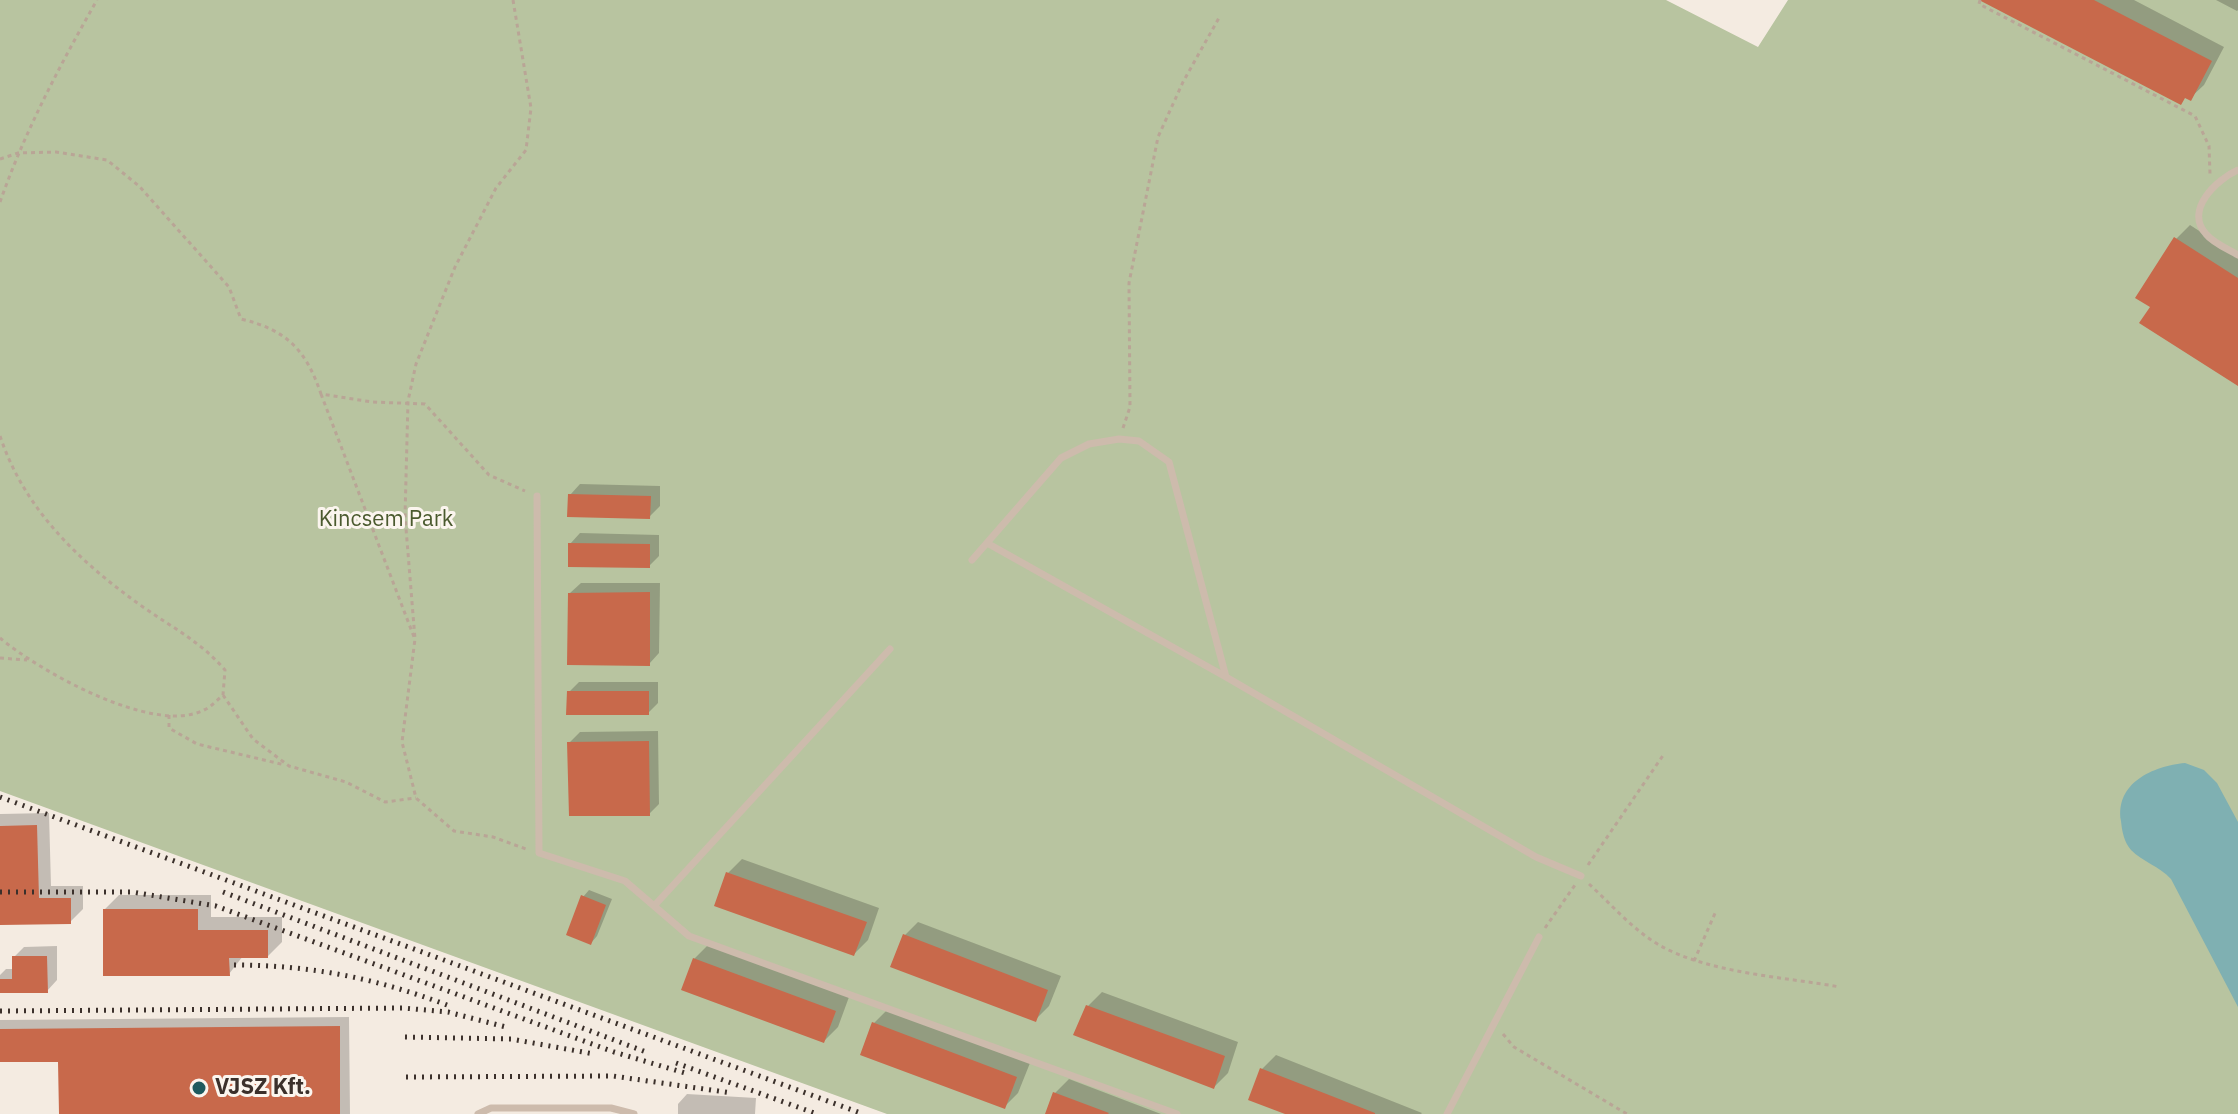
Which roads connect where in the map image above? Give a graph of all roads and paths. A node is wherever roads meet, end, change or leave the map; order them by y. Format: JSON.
{"nodes":[{"id":1,"x":97,"y":0,"type":"edge"},
{"id":2,"x":513,"y":0,"type":"edge"},
{"id":3,"x":1980,"y":0,"type":"edge"},
{"id":4,"x":1220,"y":16,"type":"dead end"},
{"id":5,"x":18,"y":153,"type":"junction"},
{"id":6,"x":0,"y":159,"type":"edge"},
{"id":7,"x":2238,"y":170,"type":"edge"},
{"id":8,"x":2211,"y":189,"type":"junction"},
{"id":9,"x":0,"y":202,"type":"edge"},
{"id":10,"x":2238,"y":255,"type":"edge"},
{"id":11,"x":321,"y":394,"type":"junction"},
{"id":12,"x":408,"y":401,"type":"junction"},
{"id":13,"x":0,"y":436,"type":"edge"},
{"id":14,"x":1119,"y":439,"type":"junction"},
{"id":15,"x":537,"y":496,"type":"joint"},
{"id":16,"x":987,"y":543,"type":"junction"},
{"id":17,"x":972,"y":560,"type":"dead end"},
{"id":18,"x":0,"y":638,"type":"edge"},
{"id":19,"x":415,"y":639,"type":"junction"},
{"id":20,"x":890,"y":649,"type":"dead end"},
{"id":21,"x":0,"y":658,"type":"edge"},
{"id":22,"x":27,"y":660,"type":"junction"},
{"id":23,"x":1226,"y":677,"type":"junction"},
{"id":24,"x":223,"y":695,"type":"junction"},
{"id":25,"x":169,"y":714,"type":"junction"},
{"id":26,"x":1664,"y":754,"type":"dead end"},
{"id":27,"x":289,"y":766,"type":"junction"},
{"id":28,"x":416,"y":798,"type":"junction"},
{"id":29,"x":539,"y":853,"type":"junction"},
{"id":30,"x":1581,"y":876,"type":"junction"},
{"id":31,"x":654,"y":906,"type":"junction"},
{"id":32,"x":1716,"y":911,"type":"dead end"},
{"id":33,"x":1539,"y":937,"type":"joint"},
{"id":34,"x":1694,"y":961,"type":"junction"},
{"id":35,"x":1840,"y":987,"type":"dead end"},
{"id":36,"x":1493,"y":1021,"type":"junction"},
{"id":37,"x":559,"y":1111,"type":"edge"},
{"id":38,"x":478,"y":1114,"type":"edge"},
{"id":39,"x":634,"y":1114,"type":"edge"},
{"id":40,"x":1177,"y":1114,"type":"edge"},
{"id":41,"x":1447,"y":1114,"type":"edge"},
{"id":42,"x":1627,"y":1114,"type":"edge"}],
"edges":[{"from":1,"to":5,"type":"path"},
{"from":2,"to":12,"type":"path"},
{"from":3,"to":8,"type":"path"},
{"from":4,"to":14,"type":"path"},
{"from":5,"to":6,"type":"path"},
{"from":5,"to":9,"type":"path"},
{"from":5,"to":11,"type":"path"},
{"from":7,"to":8,"type":"lane"},
{"from":8,"to":10,"type":"lane"},
{"from":11,"to":12,"type":"path"},
{"from":11,"to":19,"type":"path"},
{"from":12,"to":15,"type":"path"},
{"from":12,"to":19,"type":"path"},
{"from":13,"to":24,"type":"path"},
{"from":14,"to":16,"type":"lane"},
{"from":14,"to":23,"type":"lane"},
{"from":15,"to":29,"type":"lane"},
{"from":16,"to":17,"type":"lane"},
{"from":16,"to":23,"type":"lane"},
{"from":18,"to":22,"type":"path"},
{"from":19,"to":28,"type":"path"},
{"from":20,"to":31,"type":"lane"},
{"from":21,"to":22,"type":"path"},
{"from":22,"to":25,"type":"path"},
{"from":23,"to":30,"type":"lane"},
{"from":24,"to":25,"type":"path"},
{"from":24,"to":27,"type":"path"},
{"from":25,"to":27,"type":"path"},
{"from":26,"to":30,"type":"path"},
{"from":27,"to":28,"type":"path"},
{"from":28,"to":29,"type":"path"},
{"from":29,"to":31,"type":"lane"},
{"from":30,"to":33,"type":"path"},
{"from":30,"to":34,"type":"path"},
{"from":31,"to":40,"type":"lane"},
{"from":32,"to":34,"type":"path"},
{"from":33,"to":36,"type":"lane"},
{"from":34,"to":35,"type":"path"},
{"from":36,"to":41,"type":"lane"},
{"from":36,"to":42,"type":"path"},
{"from":37,"to":38,"type":"lane"},
{"from":37,"to":39,"type":"lane"}]}
